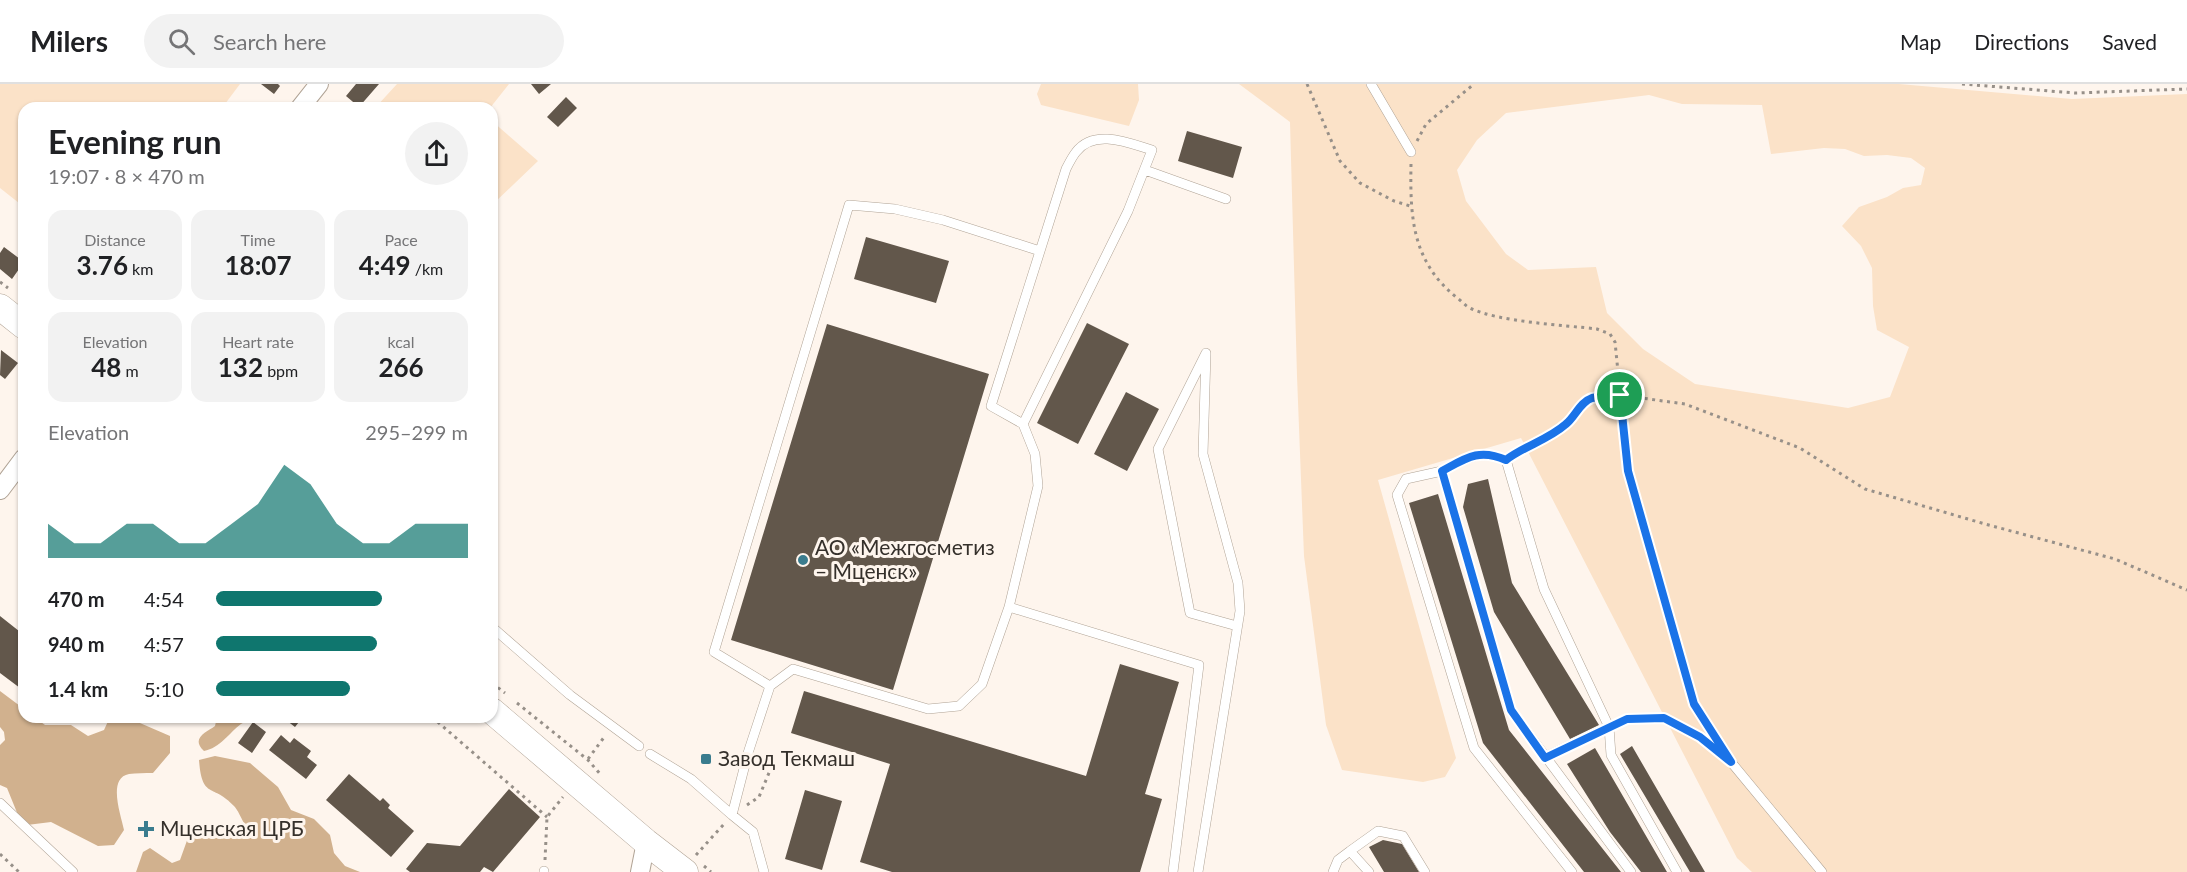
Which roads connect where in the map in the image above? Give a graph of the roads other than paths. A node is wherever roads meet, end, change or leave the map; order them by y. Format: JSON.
{"nodes":[{"id":1,"x":319,"y":84,"type":"edge"},
{"id":2,"x":1371,"y":84,"type":"edge"},
{"id":3,"x":305,"y":102,"type":"edge"},
{"id":4,"x":1412,"y":152,"type":"road end"},
{"id":5,"x":1145,"y":170,"type":"junction"},
{"id":6,"x":1226,"y":199,"type":"dead end"},
{"id":7,"x":1040,"y":251,"type":"junction"},
{"id":8,"x":0,"y":307,"type":"edge"},
{"id":9,"x":18,"y":321,"type":"edge"},
{"id":10,"x":1023,"y":424,"type":"junction"},
{"id":11,"x":18,"y":466,"type":"edge"},
{"id":12,"x":1442,"y":471,"type":"junction"},
{"id":13,"x":0,"y":490,"type":"edge"},
{"id":14,"x":1009,"y":607,"type":"junction"},
{"id":15,"x":1238,"y":626,"type":"junction"},
{"id":16,"x":498,"y":632,"type":"edge"},
{"id":17,"x":770,"y":686,"type":"junction"},
{"id":18,"x":498,"y":716,"type":"edge"},
{"id":19,"x":1609,"y":727,"type":"junction"},
{"id":20,"x":639,"y":746,"type":"dead end"},
{"id":21,"x":650,"y":754,"type":"dead end"},
{"id":22,"x":1545,"y":758,"type":"junction"},
{"id":23,"x":0,"y":803,"type":"edge"},
{"id":24,"x":732,"y":816,"type":"junction"},
{"id":25,"x":646,"y":842,"type":"junction"},
{"id":26,"x":1350,"y":851,"type":"junction"},
{"id":27,"x":73,"y":872,"type":"edge"},
{"id":28,"x":640,"y":872,"type":"edge"},
{"id":29,"x":685,"y":872,"type":"edge"},
{"id":30,"x":764,"y":872,"type":"edge"},
{"id":31,"x":1173,"y":872,"type":"edge"},
{"id":32,"x":1198,"y":872,"type":"edge"},
{"id":33,"x":1333,"y":872,"type":"edge"},
{"id":34,"x":1369,"y":872,"type":"edge"},
{"id":35,"x":1425,"y":872,"type":"edge"},
{"id":36,"x":1572,"y":872,"type":"edge"},
{"id":37,"x":1631,"y":872,"type":"edge"},
{"id":38,"x":1677,"y":872,"type":"edge"},
{"id":39,"x":1822,"y":872,"type":"edge"}],
"edges":[{"from":1,"to":3,"type":"street"},
{"from":2,"to":4,"type":"lane"},
{"from":5,"to":6,"type":"lane"},
{"from":5,"to":7,"type":"lane"},
{"from":5,"to":10,"type":"lane"},
{"from":7,"to":10,"type":"lane"},
{"from":7,"to":17,"type":"lane"},
{"from":8,"to":9,"type":"main road"},
{"from":10,"to":14,"type":"lane"},
{"from":11,"to":13,"type":"street"},
{"from":12,"to":19,"type":"lane"},
{"from":12,"to":22,"type":"lane"},
{"from":12,"to":36,"type":"lane"},
{"from":14,"to":17,"type":"lane"},
{"from":14,"to":31,"type":"lane"},
{"from":15,"to":15,"type":"lane"},
{"from":15,"to":32,"type":"lane"},
{"from":16,"to":20,"type":"lane"},
{"from":17,"to":24,"type":"lane"},
{"from":18,"to":25,"type":"main road"},
{"from":19,"to":22,"type":"lane"},
{"from":19,"to":38,"type":"lane"},
{"from":19,"to":39,"type":"lane"},
{"from":21,"to":24,"type":"lane"},
{"from":22,"to":37,"type":"lane"},
{"from":23,"to":27,"type":"lane"},
{"from":24,"to":30,"type":"lane"},
{"from":25,"to":28,"type":"street"},
{"from":25,"to":29,"type":"main road"},
{"from":26,"to":33,"type":"lane"},
{"from":26,"to":34,"type":"lane"},
{"from":26,"to":35,"type":"lane"}]}
